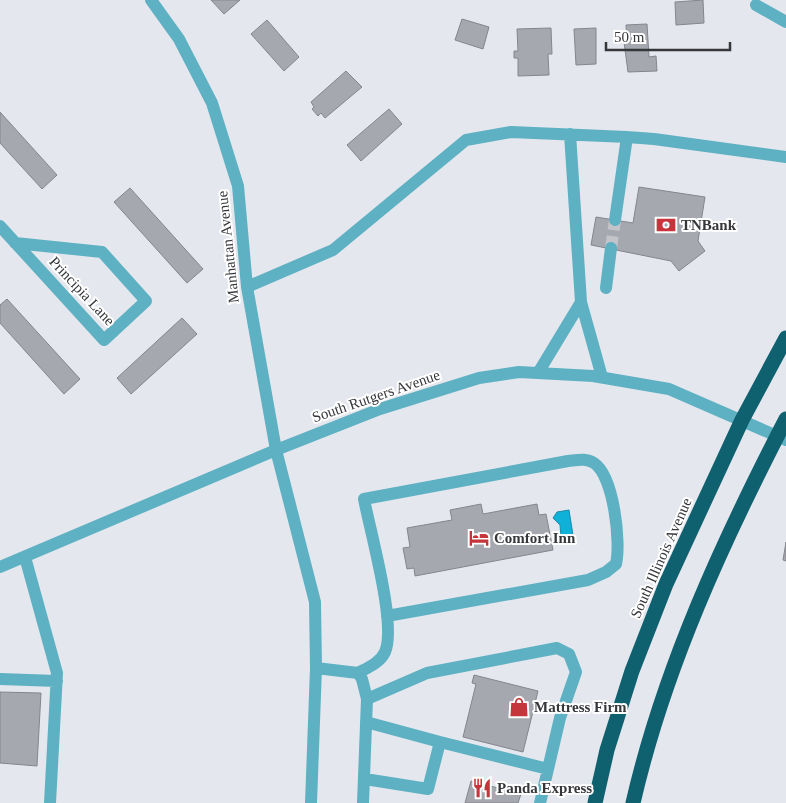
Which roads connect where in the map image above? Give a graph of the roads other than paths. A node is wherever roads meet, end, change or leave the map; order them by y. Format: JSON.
{"nodes":[{"id":1,"x":151,"y":0,"type":"edge"},
{"id":2,"x":756,"y":5,"type":"dead end"},
{"id":3,"x":786,"y":22,"type":"edge"},
{"id":4,"x":570,"y":134,"type":"junction"},
{"id":5,"x":627,"y":137,"type":"junction"},
{"id":6,"x":784,"y":158,"type":"edge"},
{"id":7,"x":615,"y":220,"type":"tunnel mouth"},
{"id":8,"x":0,"y":226,"type":"edge"},
{"id":9,"x":15,"y":243,"type":"junction"},
{"id":10,"x":611,"y":248,"type":"tunnel mouth"},
{"id":11,"x":248,"y":287,"type":"junction"},
{"id":12,"x":606,"y":288,"type":"dead end"},
{"id":13,"x":581,"y":302,"type":"junction"},
{"id":14,"x":786,"y":338,"type":"edge"},
{"id":15,"x":538,"y":373,"type":"junction"},
{"id":16,"x":602,"y":377,"type":"junction"},
{"id":17,"x":786,"y":419,"type":"edge"},
{"id":18,"x":742,"y":420,"type":"junction"},
{"id":19,"x":782,"y":438,"type":"edge"},
{"id":20,"x":276,"y":450,"type":"junction"},
{"id":21,"x":25,"y":558,"type":"junction"},
{"id":22,"x":0,"y":567,"type":"edge"},
{"id":23,"x":387,"y":616,"type":"junction"},
{"id":24,"x":316,"y":668,"type":"junction"},
{"id":25,"x":358,"y":673,"type":"junction"},
{"id":26,"x":0,"y":679,"type":"edge"},
{"id":27,"x":57,"y":681,"type":"junction"},
{"id":28,"x":367,"y":699,"type":"junction"},
{"id":29,"x":366,"y":722,"type":"junction"},
{"id":30,"x":440,"y":742,"type":"junction"},
{"id":31,"x":548,"y":770,"type":"junction"},
{"id":32,"x":365,"y":779,"type":"junction"},
{"id":33,"x":50,"y":803,"type":"edge"},
{"id":34,"x":311,"y":803,"type":"edge"},
{"id":35,"x":363,"y":803,"type":"edge"},
{"id":36,"x":540,"y":803,"type":"edge"},
{"id":37,"x":595,"y":803,"type":"edge"},
{"id":38,"x":633,"y":803,"type":"edge"}],
"edges":[{"from":1,"to":11,"type":"street","name":"Manhattan Avenue"},
{"from":2,"to":3,"type":"street"},
{"from":4,"to":5,"type":"street"},
{"from":4,"to":11,"type":"street"},
{"from":4,"to":13,"type":"street"},
{"from":5,"to":6,"type":"street"},
{"from":5,"to":7,"type":"street"},
{"from":8,"to":9,"type":"street","name":"Principia Lane"},
{"from":9,"to":9,"type":"street","name":"Principia Lane"},
{"from":10,"to":12,"type":"street"},
{"from":11,"to":20,"type":"street","name":"Manhattan Avenue"},
{"from":13,"to":15,"type":"street"},
{"from":13,"to":16,"type":"street"},
{"from":14,"to":18,"type":"highway","name":"South Illinois Avenue"},
{"from":15,"to":16,"type":"street","name":"South Rutgers Avenue"},
{"from":15,"to":20,"type":"street","name":"South Rutgers Avenue"},
{"from":16,"to":18,"type":"street","name":"South Rutgers Avenue"},
{"from":17,"to":19,"type":"highway"},
{"from":18,"to":19,"type":"street","name":"South Rutgers Avenue"},
{"from":18,"to":37,"type":"highway","name":"South Illinois Avenue"},
{"from":19,"to":38,"type":"highway"},
{"from":20,"to":21,"type":"street","name":"South Rutgers Avenue"},
{"from":20,"to":24,"type":"street","name":"Manhattan Avenue"},
{"from":21,"to":22,"type":"street","name":"South Rutgers Avenue"},
{"from":21,"to":27,"type":"street"},
{"from":23,"to":23,"type":"street"},
{"from":23,"to":25,"type":"street"},
{"from":24,"to":25,"type":"street"},
{"from":24,"to":34,"type":"street","name":"Manhattan Avenue"},
{"from":25,"to":28,"type":"street"},
{"from":26,"to":27,"type":"street"},
{"from":27,"to":33,"type":"street"},
{"from":28,"to":29,"type":"street"},
{"from":28,"to":31,"type":"street"},
{"from":29,"to":30,"type":"street"},
{"from":29,"to":32,"type":"street"},
{"from":30,"to":31,"type":"street"},
{"from":30,"to":32,"type":"street"},
{"from":31,"to":36,"type":"street"},
{"from":32,"to":35,"type":"street"}]}
